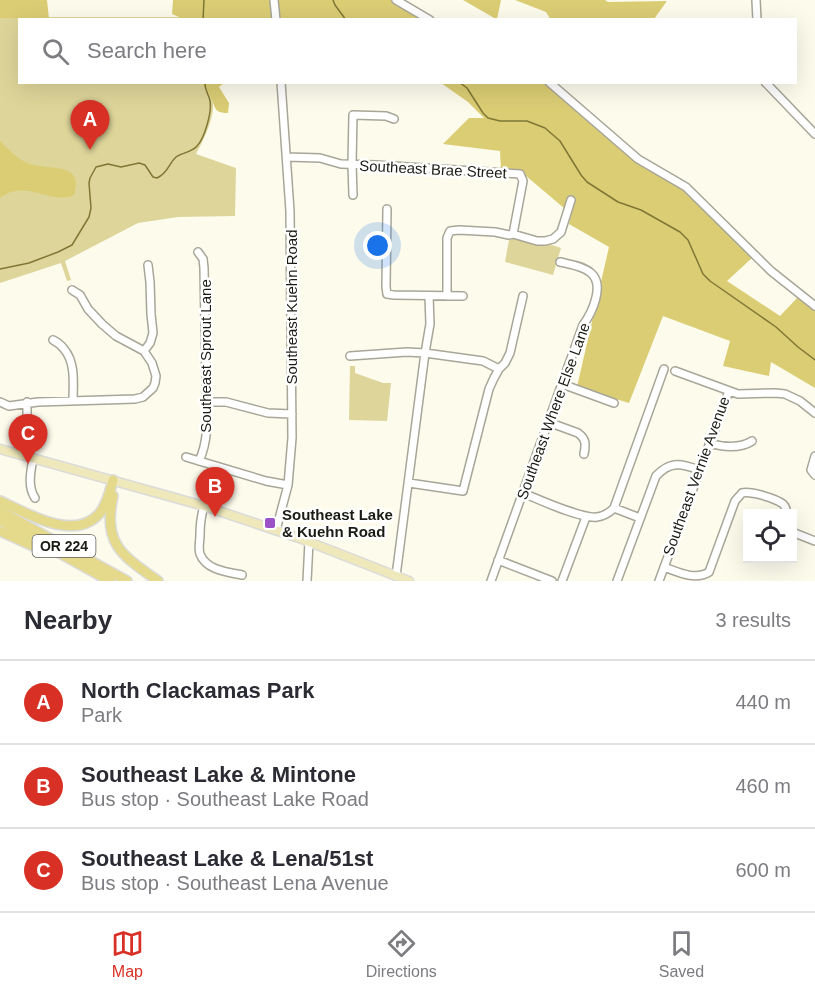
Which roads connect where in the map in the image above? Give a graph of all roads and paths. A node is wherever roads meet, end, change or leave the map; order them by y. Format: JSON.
{"nodes":[{"id":1,"x":274,"y":0,"type":"edge"},
{"id":2,"x":396,"y":0,"type":"edge"},
{"id":3,"x":756,"y":0,"type":"edge"},
{"id":4,"x":276,"y":18,"type":"edge"},
{"id":5,"x":427,"y":18,"type":"edge"},
{"id":6,"x":757,"y":18,"type":"edge"},
{"id":7,"x":281,"y":84,"type":"edge"},
{"id":8,"x":551,"y":84,"type":"edge"},
{"id":9,"x":767,"y":84,"type":"edge"},
{"id":10,"x":394,"y":119,"type":"dead end"},
{"id":11,"x":815,"y":134,"type":"edge"},
{"id":12,"x":287,"y":157,"type":"junction"},
{"id":13,"x":352,"y":164,"type":"junction"},
{"id":14,"x":354,"y":195,"type":"dead end"},
{"id":15,"x":571,"y":200,"type":"dead end"},
{"id":16,"x":387,"y":209,"type":"dead end"},
{"id":17,"x":513,"y":234,"type":"junction"},
{"id":18,"x":198,"y":252,"type":"dead end"},
{"id":19,"x":560,"y":262,"type":"dead end"},
{"id":20,"x":148,"y":265,"type":"dead end"},
{"id":21,"x":72,"y":290,"type":"dead end"},
{"id":22,"x":429,"y":296,"type":"junction"},
{"id":23,"x":447,"y":296,"type":"junction"},
{"id":24,"x":463,"y":296,"type":"dead end"},
{"id":25,"x":523,"y":296,"type":"dead end"},
{"id":26,"x":815,"y":306,"type":"edge"},
{"id":27,"x":53,"y":340,"type":"dead end"},
{"id":28,"x":144,"y":351,"type":"junction"},
{"id":29,"x":425,"y":353,"type":"junction"},
{"id":30,"x":350,"y":356,"type":"dead end"},
{"id":31,"x":499,"y":369,"type":"junction"},
{"id":32,"x":664,"y":369,"type":"dead end"},
{"id":33,"x":675,"y":371,"type":"dead end"},
{"id":34,"x":562,"y":384,"type":"junction"},
{"id":35,"x":729,"y":391,"type":"junction"},
{"id":36,"x":73,"y":401,"type":"junction"},
{"id":37,"x":0,"y":402,"type":"edge"},
{"id":38,"x":27,"y":402,"type":"junction"},
{"id":39,"x":206,"y":402,"type":"junction"},
{"id":40,"x":614,"y":403,"type":"dead end"},
{"id":41,"x":815,"y":413,"type":"edge"},
{"id":42,"x":291,"y":414,"type":"junction"},
{"id":43,"x":548,"y":422,"type":"junction"},
{"id":44,"x":752,"y":441,"type":"dead end"},
{"id":45,"x":709,"y":443,"type":"junction"},
{"id":46,"x":0,"y":449,"type":"edge"},
{"id":47,"x":584,"y":454,"type":"dead end"},
{"id":48,"x":815,"y":456,"type":"edge"},
{"id":49,"x":30,"y":457,"type":"junction"},
{"id":50,"x":186,"y":458,"type":"dead end"},
{"id":51,"x":200,"y":461,"type":"junction"},
{"id":52,"x":699,"y":470,"type":"junction"},
{"id":53,"x":815,"y":475,"type":"edge"},
{"id":54,"x":115,"y":481,"type":"junction"},
{"id":55,"x":408,"y":483,"type":"junction"},
{"id":56,"x":288,"y":485,"type":"junction"},
{"id":57,"x":523,"y":493,"type":"junction"},
{"id":58,"x":35,"y":498,"type":"dead end"},
{"id":59,"x":0,"y":501,"type":"edge"},
{"id":60,"x":204,"y":506,"type":"junction"},
{"id":61,"x":614,"y":508,"type":"junction"},
{"id":62,"x":786,"y":509,"type":"edge"},
{"id":63,"x":0,"y":511,"type":"edge"},
{"id":64,"x":586,"y":517,"type":"junction"},
{"id":65,"x":640,"y":518,"type":"junction"},
{"id":66,"x":0,"y":520,"type":"edge"},
{"id":67,"x":276,"y":530,"type":"junction"},
{"id":68,"x":0,"y":531,"type":"edge"},
{"id":69,"x":797,"y":534,"type":"edge"},
{"id":70,"x":815,"y":541,"type":"edge"},
{"id":71,"x":309,"y":542,"type":"junction"},
{"id":72,"x":498,"y":560,"type":"junction"},
{"id":73,"x":664,"y":567,"type":"junction"},
{"id":74,"x":94,"y":572,"type":"junction"},
{"id":75,"x":242,"y":575,"type":"dead end"},
{"id":76,"x":396,"y":576,"type":"junction"},
{"id":77,"x":110,"y":581,"type":"edge"},
{"id":78,"x":127,"y":581,"type":"edge"},
{"id":79,"x":158,"y":581,"type":"edge"},
{"id":80,"x":307,"y":581,"type":"edge"},
{"id":81,"x":409,"y":581,"type":"edge"},
{"id":82,"x":491,"y":581,"type":"edge"},
{"id":83,"x":552,"y":581,"type":"edge"},
{"id":84,"x":562,"y":581,"type":"edge"},
{"id":85,"x":617,"y":581,"type":"edge"},
{"id":86,"x":659,"y":581,"type":"edge"}],
"edges":[{"from":1,"to":4,"type":"street"},
{"from":2,"to":5,"type":"street"},
{"from":3,"to":6,"type":"street"},
{"from":7,"to":12,"type":"street","name":"Southeast Kuehn Road"},
{"from":8,"to":26,"type":"street"},
{"from":9,"to":11,"type":"street"},
{"from":10,"to":13,"type":"street"},
{"from":12,"to":13,"type":"street","name":"Southeast Brae Street"},
{"from":12,"to":42,"type":"street","name":"Southeast Kuehn Road"},
{"from":13,"to":14,"type":"street"},
{"from":13,"to":17,"type":"street","name":"Southeast Brae Street"},
{"from":15,"to":17,"type":"street"},
{"from":16,"to":22,"type":"street"},
{"from":17,"to":23,"type":"street"},
{"from":18,"to":39,"type":"street","name":"Southeast Sprout Lane"},
{"from":19,"to":34,"type":"street","name":"Southeast Where Else Lane"},
{"from":20,"to":28,"type":"street"},
{"from":21,"to":28,"type":"street"},
{"from":22,"to":23,"type":"street"},
{"from":22,"to":29,"type":"street"},
{"from":23,"to":24,"type":"street"},
{"from":25,"to":31,"type":"street"},
{"from":27,"to":36,"type":"street"},
{"from":28,"to":36,"type":"street"},
{"from":29,"to":30,"type":"street"},
{"from":29,"to":31,"type":"street"},
{"from":29,"to":55,"type":"street"},
{"from":31,"to":55,"type":"street"},
{"from":32,"to":61,"type":"street"},
{"from":33,"to":35,"type":"street","name":"Southeast Vernie Avenue"},
{"from":34,"to":40,"type":"street"},
{"from":34,"to":43,"type":"street","name":"Southeast Where Else Lane"},
{"from":35,"to":41,"type":"street"},
{"from":35,"to":45,"type":"street","name":"Southeast Vernie Avenue"},
{"from":36,"to":38,"type":"street"},
{"from":37,"to":38,"type":"street"},
{"from":38,"to":49,"type":"street"},
{"from":39,"to":42,"type":"street"},
{"from":39,"to":51,"type":"street","name":"Southeast Sprout Lane"},
{"from":42,"to":56,"type":"street","name":"Southeast Kuehn Road"},
{"from":43,"to":47,"type":"street"},
{"from":43,"to":57,"type":"street","name":"Southeast Where Else Lane"},
{"from":44,"to":45,"type":"street"},
{"from":45,"to":52,"type":"street","name":"Southeast Vernie Avenue"},
{"from":46,"to":49,"type":"main road"},
{"from":48,"to":53,"type":"street"},
{"from":49,"to":54,"type":"main road"},
{"from":49,"to":58,"type":"street"},
{"from":50,"to":51,"type":"street"},
{"from":51,"to":56,"type":"street"},
{"from":52,"to":65,"type":"street"},
{"from":52,"to":73,"type":"street","name":"Southeast Vernie Avenue"},
{"from":54,"to":59,"type":"highway"},
{"from":54,"to":60,"type":"main road"},
{"from":54,"to":79,"type":"highway"},
{"from":55,"to":76,"type":"street"},
{"from":56,"to":67,"type":"street","name":"Southeast Kuehn Road"},
{"from":57,"to":64,"type":"street"},
{"from":57,"to":72,"type":"street","name":"Southeast Where Else Lane"},
{"from":60,"to":67,"type":"main road"},
{"from":60,"to":75,"type":"street"},
{"from":61,"to":64,"type":"street"},
{"from":61,"to":65,"type":"street"},
{"from":62,"to":73,"type":"street"},
{"from":63,"to":78,"type":"highway","number":"OR 224"},
{"from":64,"to":84,"type":"street"},
{"from":65,"to":85,"type":"street"},
{"from":66,"to":74,"type":"highway","number":"OR 224"},
{"from":67,"to":71,"type":"main road"},
{"from":68,"to":74,"type":"highway"},
{"from":69,"to":70,"type":"street"},
{"from":71,"to":76,"type":"main road"},
{"from":71,"to":80,"type":"street"},
{"from":72,"to":82,"type":"street","name":"Southeast Where Else Lane"},
{"from":72,"to":83,"type":"street"},
{"from":73,"to":86,"type":"street","name":"Southeast Vernie Avenue"},
{"from":74,"to":77,"type":"highway","number":"OR 224"},
{"from":76,"to":81,"type":"main road"}]}
